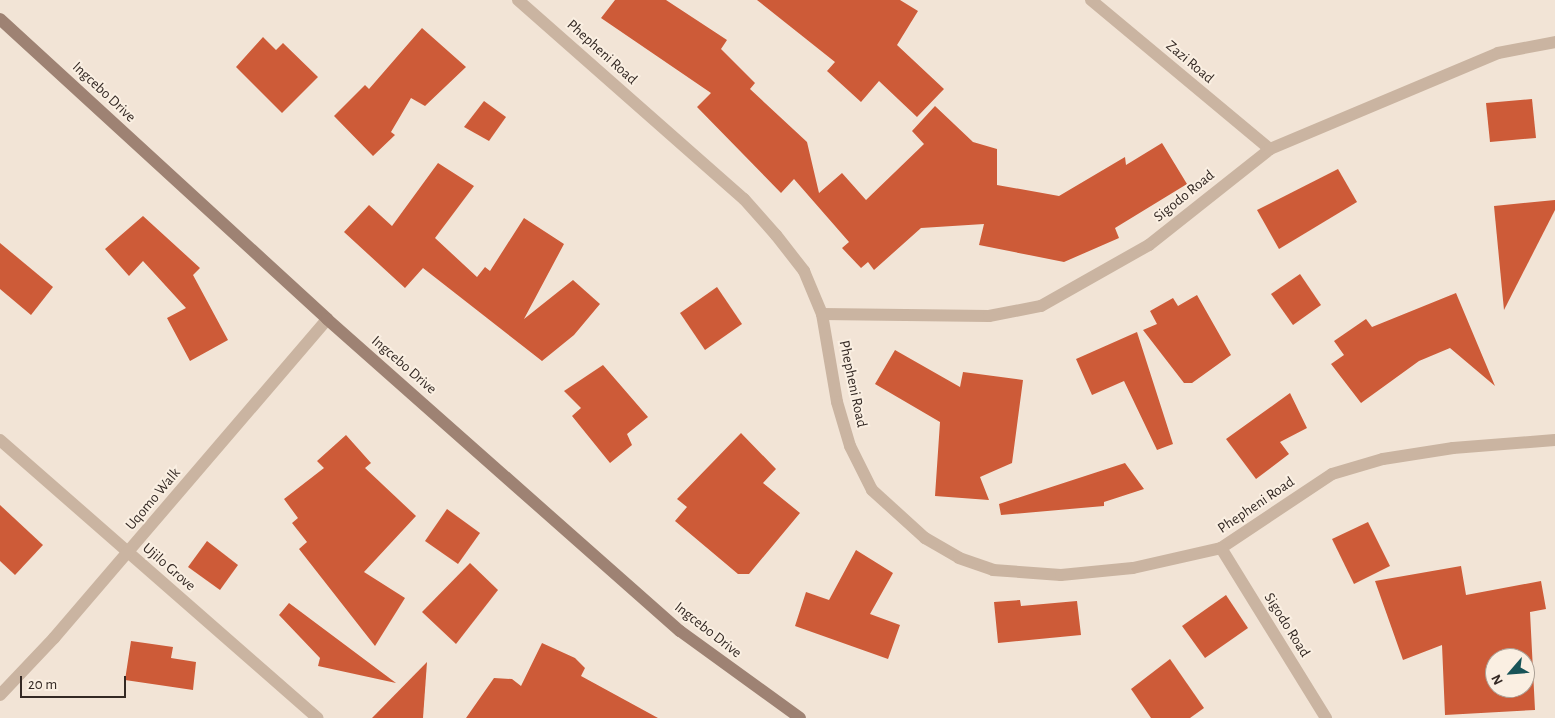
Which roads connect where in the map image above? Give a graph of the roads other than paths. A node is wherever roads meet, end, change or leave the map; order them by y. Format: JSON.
{"nodes":[{"id":1,"x":518,"y":0,"type":"edge"},
{"id":2,"x":1091,"y":0,"type":"edge"},
{"id":3,"x":0,"y":19,"type":"edge"},
{"id":4,"x":1555,"y":42,"type":"edge"},
{"id":5,"x":1270,"y":149,"type":"junction"},
{"id":6,"x":822,"y":314,"type":"junction"},
{"id":7,"x":327,"y":319,"type":"junction"},
{"id":8,"x":0,"y":440,"type":"edge"},
{"id":9,"x":1555,"y":440,"type":"edge"},
{"id":10,"x":1221,"y":548,"type":"junction"},
{"id":11,"x":129,"y":553,"type":"junction"},
{"id":12,"x":0,"y":695,"type":"edge"},
{"id":13,"x":318,"y":718,"type":"edge"},
{"id":14,"x":800,"y":718,"type":"edge"},
{"id":15,"x":1326,"y":718,"type":"edge"}],
"edges":[{"from":1,"to":6,"type":"street","name":"Phepheni Road"},
{"from":2,"to":5,"type":"street","name":"Zazi Road"},
{"from":3,"to":7,"type":"main road","name":"Ingcebo Drive"},
{"from":4,"to":5,"type":"street","name":"Sigodo Road"},
{"from":5,"to":6,"type":"street","name":"Sigodo Road"},
{"from":6,"to":10,"type":"street","name":"Phepheni Road"},
{"from":7,"to":11,"type":"street","name":"Uqomo Walk"},
{"from":7,"to":14,"type":"main road","name":"Ingcebo Drive"},
{"from":8,"to":11,"type":"street","name":"Ujilo Grove"},
{"from":9,"to":10,"type":"street","name":"Phepheni Road"},
{"from":10,"to":15,"type":"street","name":"Sigodo Road"},
{"from":11,"to":12,"type":"street","name":"Uqomo Walk"},
{"from":11,"to":13,"type":"street","name":"Ujilo Grove"}]}
